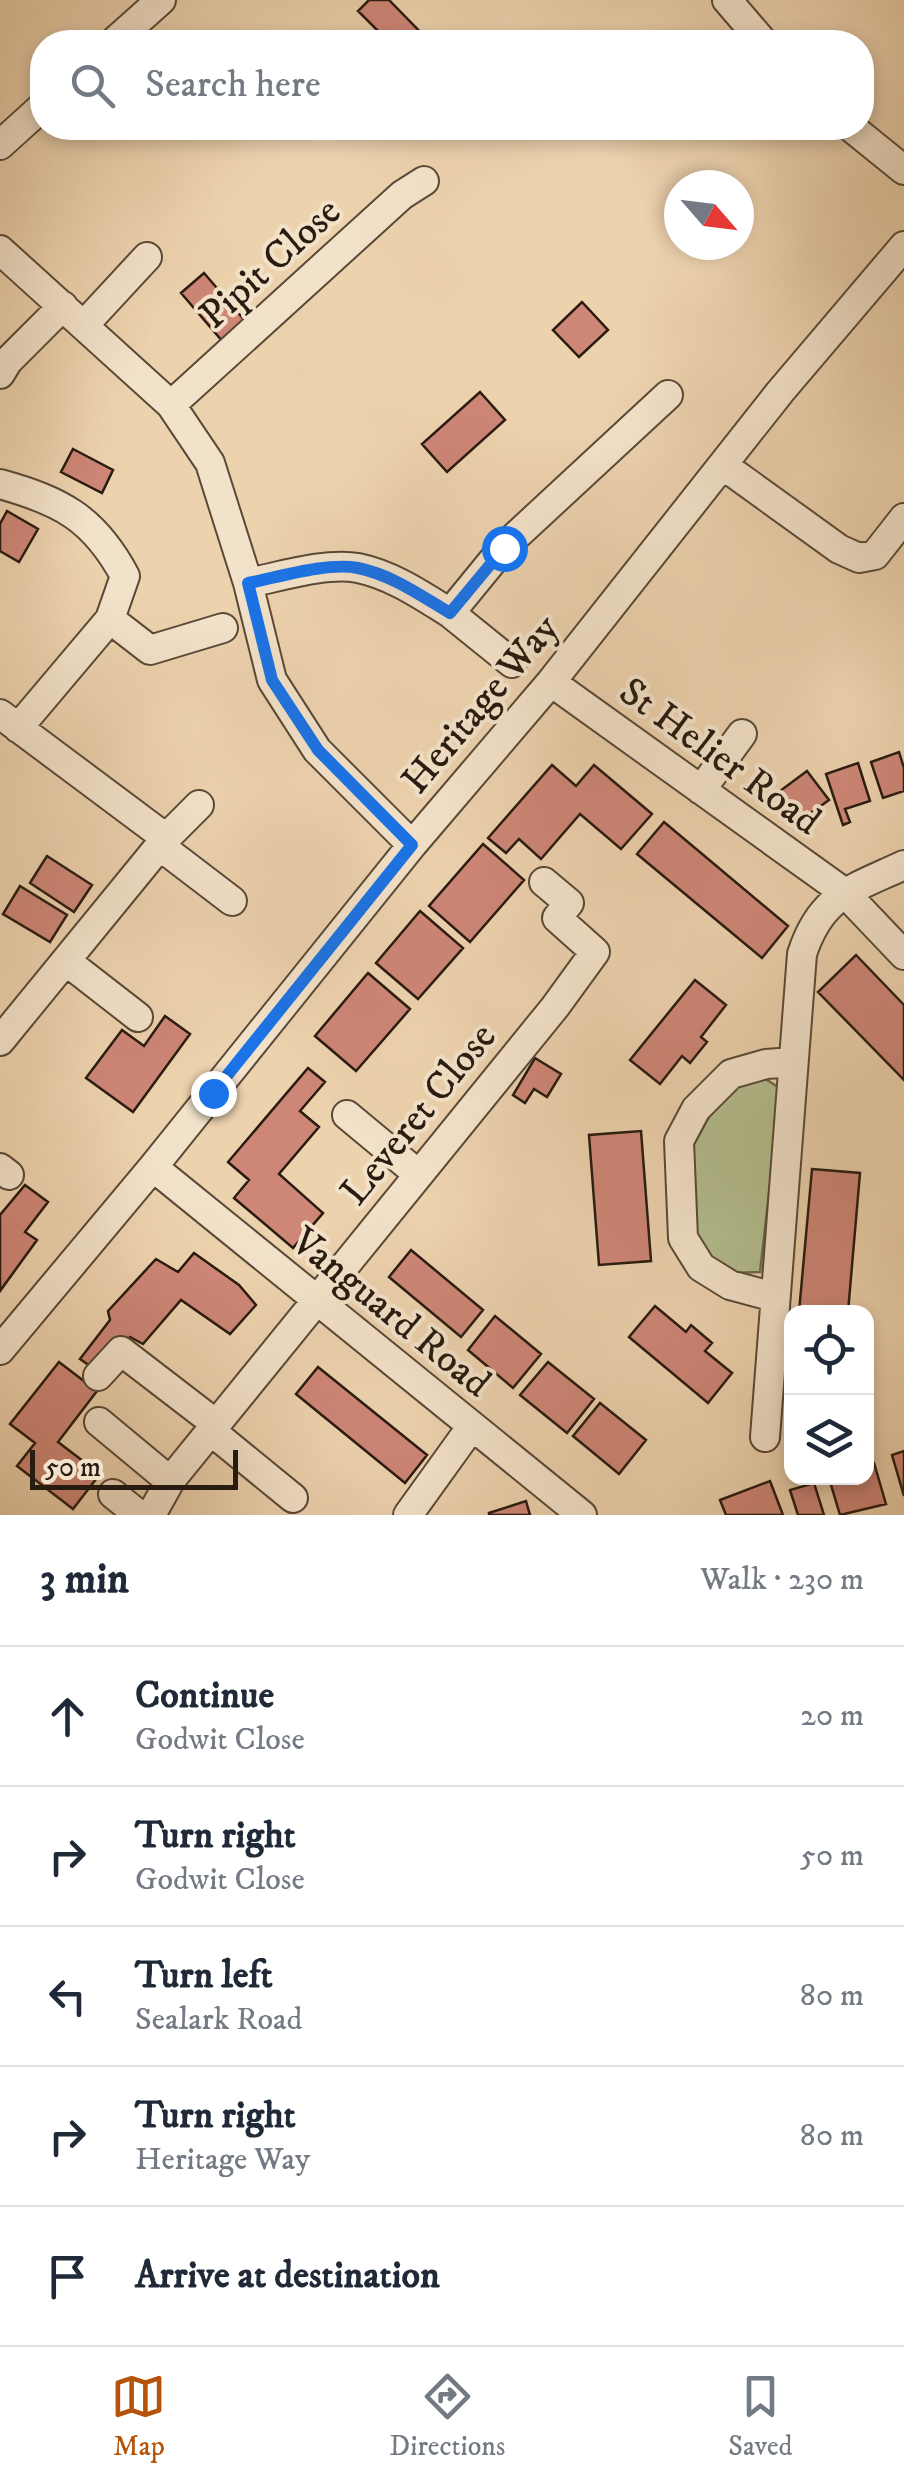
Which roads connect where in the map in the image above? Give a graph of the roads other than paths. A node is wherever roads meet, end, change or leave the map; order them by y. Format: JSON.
{"nodes":[{"id":1,"x":161,"y":0,"type":"edge"},
{"id":2,"x":727,"y":0,"type":"edge"},
{"id":3,"x":127,"y":30,"type":"edge"},
{"id":4,"x":753,"y":30,"type":"edge"},
{"id":5,"x":30,"y":117,"type":"edge"},
{"id":6,"x":867,"y":140,"type":"edge"},
{"id":7,"x":0,"y":145,"type":"edge"},
{"id":8,"x":904,"y":170,"type":"edge"},
{"id":9,"x":424,"y":181,"type":"dead end"},
{"id":10,"x":904,"y":246,"type":"edge"},
{"id":11,"x":0,"y":250,"type":"edge"},
{"id":12,"x":147,"y":256,"type":"dead end"},
{"id":13,"x":73,"y":316,"type":"junction"},
{"id":14,"x":0,"y":374,"type":"edge"},
{"id":15,"x":668,"y":396,"type":"dead end"},
{"id":16,"x":172,"y":405,"type":"junction"},
{"id":17,"x":724,"y":466,"type":"junction"},
{"id":18,"x":0,"y":484,"type":"edge"},
{"id":19,"x":904,"y":518,"type":"edge"},
{"id":20,"x":248,"y":583,"type":"junction"},
{"id":21,"x":450,"y":613,"type":"junction"},
{"id":22,"x":110,"y":618,"type":"junction"},
{"id":23,"x":223,"y":628,"type":"dead end"},
{"id":24,"x":512,"y":663,"type":"dead end"},
{"id":25,"x":551,"y":682,"type":"junction"},
{"id":26,"x":9,"y":721,"type":"edge"},
{"id":27,"x":742,"y":734,"type":"dead end"},
{"id":28,"x":700,"y":790,"type":"junction"},
{"id":29,"x":198,"y":805,"type":"dead end"},
{"id":30,"x":163,"y":842,"type":"junction"},
{"id":31,"x":412,"y":845,"type":"junction"},
{"id":32,"x":904,"y":865,"type":"edge"},
{"id":33,"x":544,"y":882,"type":"dead end"},
{"id":34,"x":845,"y":893,"type":"junction"},
{"id":35,"x":232,"y":901,"type":"dead end"},
{"id":36,"x":904,"y":955,"type":"edge"},
{"id":37,"x":66,"y":961,"type":"junction"},
{"id":38,"x":138,"y":1017,"type":"dead end"},
{"id":39,"x":0,"y":1042,"type":"edge"},
{"id":40,"x":793,"y":1062,"type":"junction"},
{"id":41,"x":347,"y":1115,"type":"dead end"},
{"id":42,"x":154,"y":1168,"type":"junction"},
{"id":43,"x":418,"y":1174,"type":"junction"},
{"id":44,"x":774,"y":1297,"type":"junction"},
{"id":45,"x":316,"y":1301,"type":"junction"},
{"id":46,"x":0,"y":1350,"type":"edge"},
{"id":47,"x":98,"y":1376,"type":"dead end"},
{"id":48,"x":100,"y":1422,"type":"dead end"},
{"id":49,"x":472,"y":1426,"type":"junction"},
{"id":50,"x":214,"y":1428,"type":"junction"},
{"id":51,"x":765,"y":1437,"type":"dead end"},
{"id":52,"x":170,"y":1480,"type":"junction"},
{"id":53,"x":112,"y":1494,"type":"dead end"},
{"id":54,"x":293,"y":1498,"type":"dead end"},
{"id":55,"x":139,"y":1515,"type":"edge"},
{"id":56,"x":150,"y":1515,"type":"edge"},
{"id":57,"x":408,"y":1515,"type":"edge"},
{"id":58,"x":582,"y":1515,"type":"edge"}],
"edges":[{"from":1,"to":3,"type":"street"},
{"from":2,"to":4,"type":"street"},
{"from":5,"to":7,"type":"street"},
{"from":6,"to":8,"type":"street"},
{"from":9,"to":16,"type":"street","name":"Pipit Close"},
{"from":10,"to":17,"type":"street","name":"Heritage Way"},
{"from":11,"to":13,"type":"street"},
{"from":12,"to":13,"type":"street"},
{"from":13,"to":14,"type":"street"},
{"from":13,"to":16,"type":"street"},
{"from":15,"to":21,"type":"street"},
{"from":16,"to":20,"type":"street"},
{"from":17,"to":19,"type":"street"},
{"from":17,"to":25,"type":"street","name":"Heritage Way"},
{"from":18,"to":22,"type":"street"},
{"from":20,"to":21,"type":"street"},
{"from":20,"to":31,"type":"street"},
{"from":21,"to":24,"type":"street"},
{"from":22,"to":23,"type":"street"},
{"from":22,"to":26,"type":"street"},
{"from":25,"to":28,"type":"street","name":"St Helier Road"},
{"from":25,"to":31,"type":"street","name":"Heritage Way"},
{"from":26,"to":30,"type":"street"},
{"from":27,"to":28,"type":"street"},
{"from":28,"to":34,"type":"street","name":"St Helier Road"},
{"from":29,"to":30,"type":"street"},
{"from":30,"to":35,"type":"street"},
{"from":30,"to":37,"type":"street"},
{"from":31,"to":42,"type":"street","name":"Heritage Way"},
{"from":32,"to":34,"type":"street"},
{"from":33,"to":43,"type":"street","name":"Leveret Close"},
{"from":34,"to":36,"type":"street","name":"St Helier Road"},
{"from":34,"to":40,"type":"street"},
{"from":37,"to":38,"type":"street"},
{"from":37,"to":39,"type":"street"},
{"from":40,"to":44,"type":"street"},
{"from":40,"to":44,"type":"street"},
{"from":41,"to":43,"type":"street"},
{"from":42,"to":45,"type":"street","name":"Vanguard Road"},
{"from":42,"to":46,"type":"street","name":"Heritage Way"},
{"from":43,"to":45,"type":"street","name":"Leveret Close"},
{"from":44,"to":51,"type":"street"},
{"from":45,"to":49,"type":"street","name":"Vanguard Road"},
{"from":45,"to":50,"type":"street","name":"Leveret Close"},
{"from":47,"to":50,"type":"street"},
{"from":48,"to":52,"type":"street"},
{"from":49,"to":57,"type":"street"},
{"from":49,"to":58,"type":"street","name":"Vanguard Road"},
{"from":50,"to":52,"type":"street","name":"Leveret Close"},
{"from":50,"to":54,"type":"street"},
{"from":52,"to":56,"type":"street","name":"Leveret Close"},
{"from":53,"to":55,"type":"street"}]}
